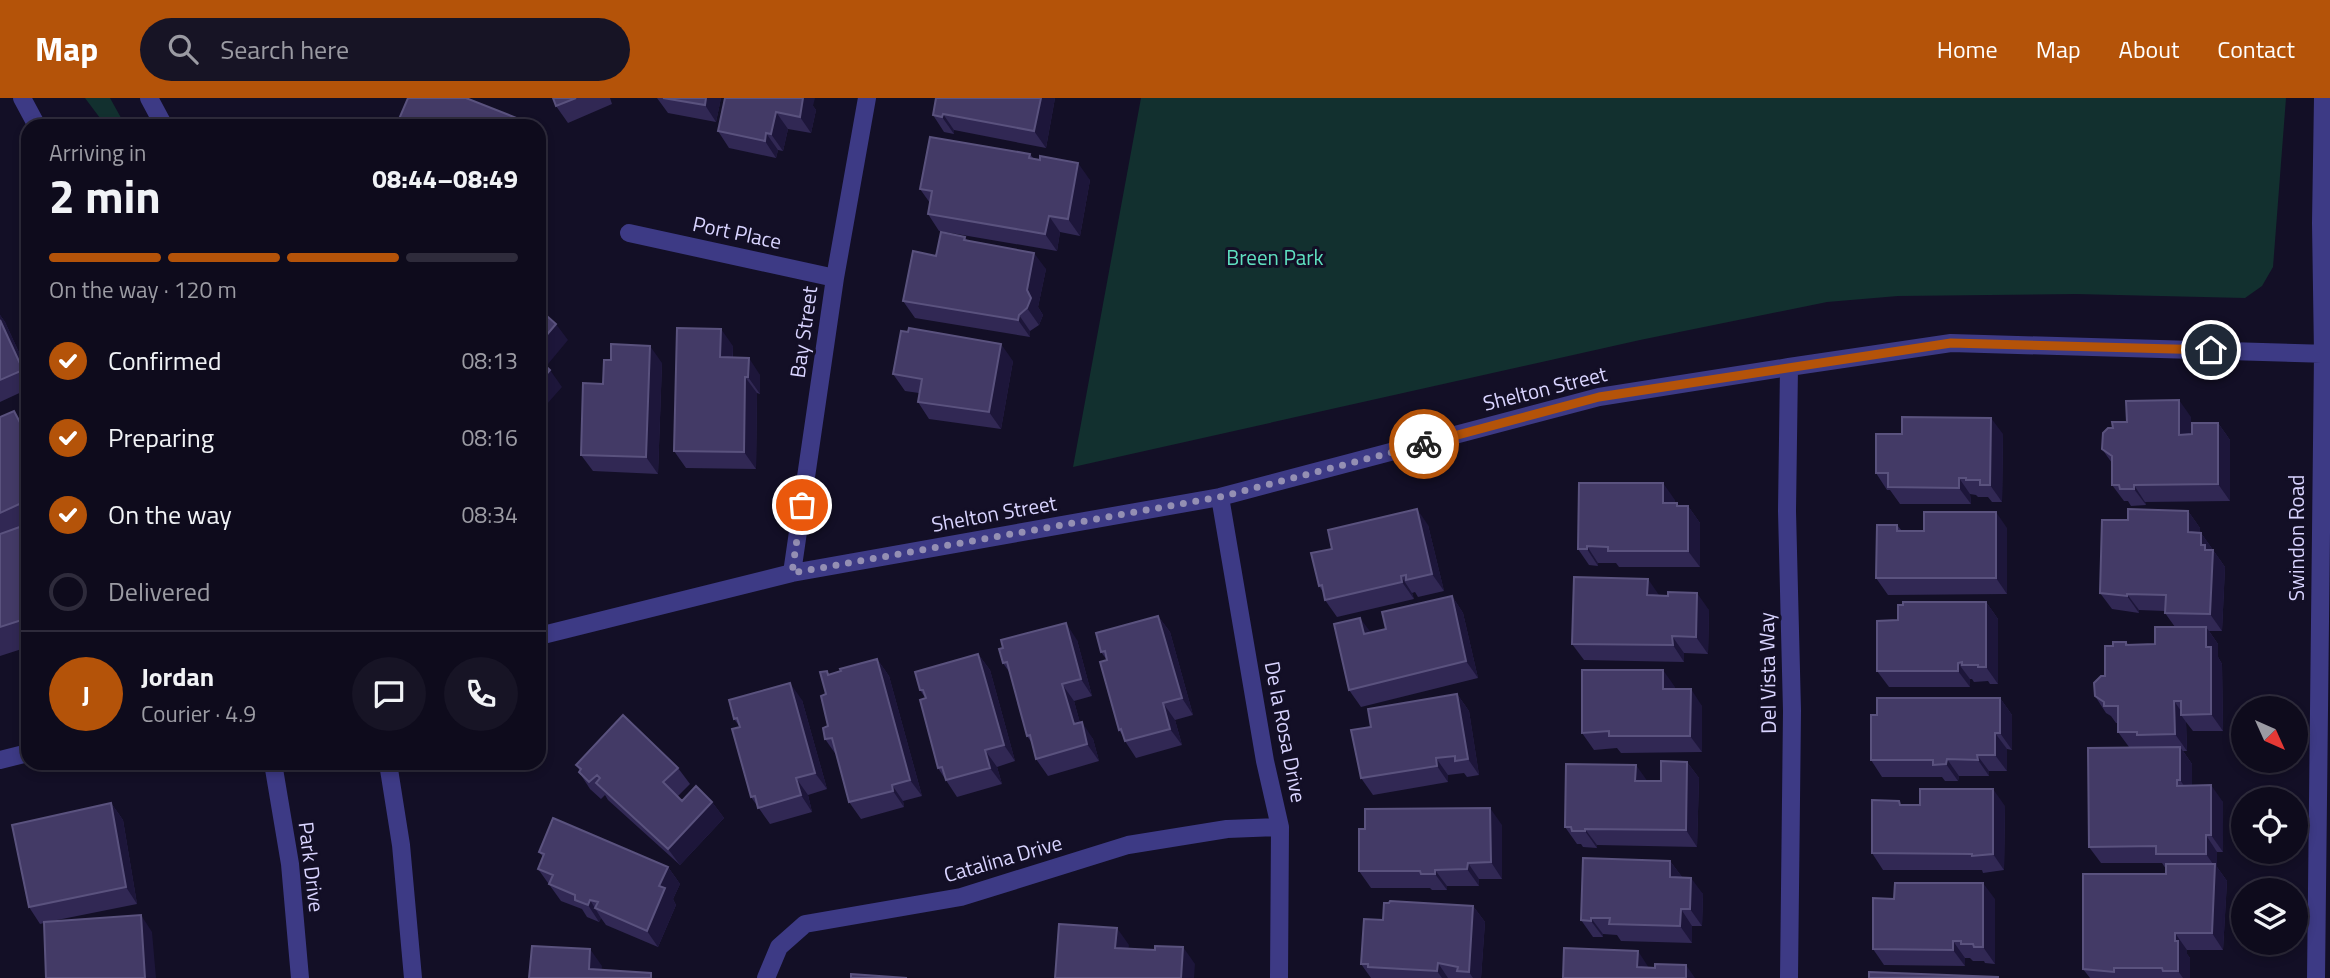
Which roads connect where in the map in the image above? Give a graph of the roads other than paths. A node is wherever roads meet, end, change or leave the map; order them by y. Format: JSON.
{"nodes":[{"id":1,"x":22,"y":98,"type":"edge"},
{"id":2,"x":149,"y":98,"type":"edge"},
{"id":3,"x":867,"y":98,"type":"edge"},
{"id":4,"x":2323,"y":98,"type":"edge"},
{"id":5,"x":33,"y":119,"type":"edge"},
{"id":6,"x":160,"y":119,"type":"edge"},
{"id":7,"x":629,"y":233,"type":"dead end"},
{"id":8,"x":835,"y":278,"type":"junction"},
{"id":9,"x":2326,"y":354,"type":"edge"},
{"id":10,"x":1789,"y":367,"type":"junction"},
{"id":11,"x":1220,"y":497,"type":"junction"},
{"id":12,"x":792,"y":573,"type":"junction"},
{"id":13,"x":546,"y":634,"type":"edge"},
{"id":14,"x":21,"y":755,"type":"edge"},
{"id":15,"x":0,"y":760,"type":"edge"},
{"id":16,"x":274,"y":770,"type":"edge"},
{"id":17,"x":389,"y":770,"type":"edge"},
{"id":18,"x":1280,"y":827,"type":"junction"},
{"id":19,"x":300,"y":978,"type":"edge"},
{"id":20,"x":413,"y":978,"type":"edge"},
{"id":21,"x":766,"y":978,"type":"edge"},
{"id":22,"x":1279,"y":978,"type":"edge"},
{"id":23,"x":1789,"y":978,"type":"edge"},
{"id":24,"x":2316,"y":978,"type":"edge"}],
"edges":[{"from":1,"to":5,"type":"street"},
{"from":2,"to":6,"type":"street"},
{"from":3,"to":8,"type":"street","name":"Bay Street"},
{"from":4,"to":9,"type":"street","name":"Swindon Road"},
{"from":7,"to":8,"type":"street","name":"Port Place"},
{"from":8,"to":12,"type":"street","name":"Bay Street"},
{"from":9,"to":10,"type":"street","name":"Shelton Street"},
{"from":9,"to":24,"type":"street","name":"Swindon Road"},
{"from":10,"to":11,"type":"street","name":"Shelton Street"},
{"from":10,"to":23,"type":"street","name":"Del Vista Way"},
{"from":11,"to":12,"type":"street","name":"Shelton Street"},
{"from":11,"to":18,"type":"street","name":"De la Rosa Drive"},
{"from":12,"to":13,"type":"street","name":"Shelton Street"},
{"from":14,"to":15,"type":"street"},
{"from":16,"to":19,"type":"street","name":"Park Drive"},
{"from":17,"to":20,"type":"street"},
{"from":18,"to":21,"type":"street","name":"Catalina Drive"},
{"from":18,"to":22,"type":"street","name":"De la Rosa Drive"}]}
